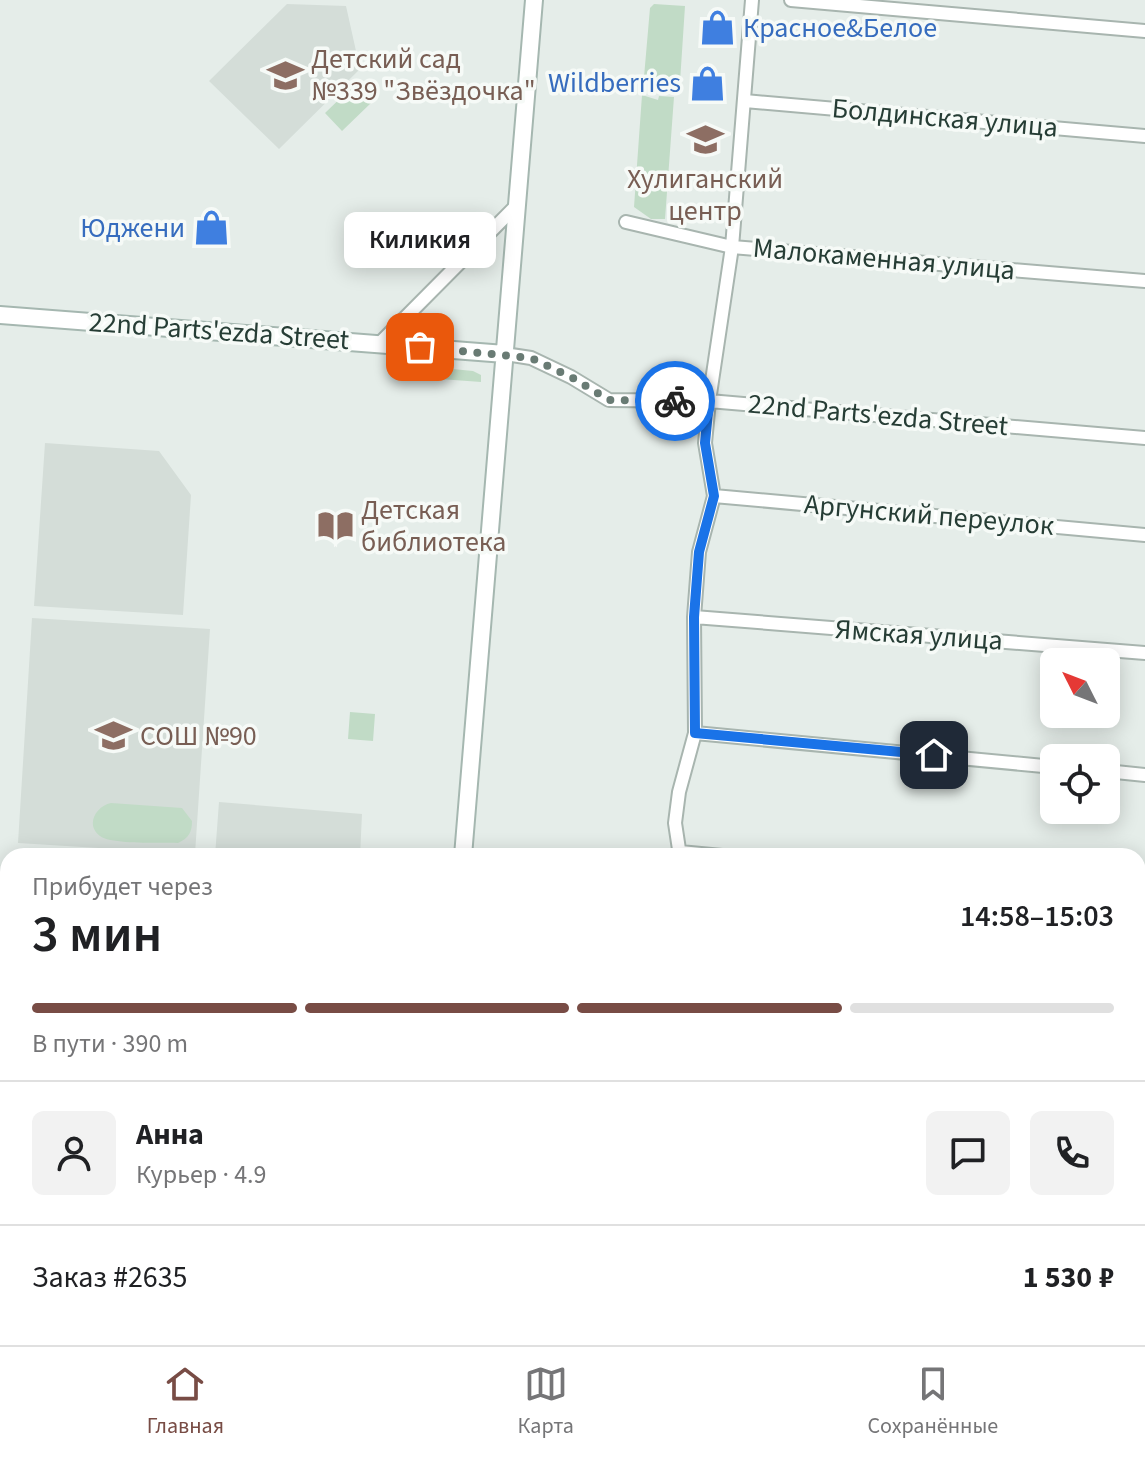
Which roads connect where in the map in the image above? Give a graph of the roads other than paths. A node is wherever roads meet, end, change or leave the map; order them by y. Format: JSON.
{"nodes":[{"id":1,"x":534,"y":0,"type":"edge"},
{"id":2,"x":752,"y":0,"type":"edge"},
{"id":3,"x":791,"y":0,"type":"edge"},
{"id":4,"x":1145,"y":31,"type":"edge"},
{"id":5,"x":745,"y":101,"type":"junction"},
{"id":6,"x":1145,"y":136,"type":"edge"},
{"id":7,"x":517,"y":205,"type":"junction"},
{"id":8,"x":626,"y":222,"type":"dead end"},
{"id":9,"x":732,"y":247,"type":"junction"},
{"id":10,"x":1145,"y":281,"type":"edge"},
{"id":11,"x":0,"y":315,"type":"edge"},
{"id":12,"x":379,"y":344,"type":"junction"},
{"id":13,"x":505,"y":354,"type":"junction"},
{"id":14,"x":709,"y":401,"type":"junction"},
{"id":15,"x":1145,"y":438,"type":"edge"},
{"id":16,"x":714,"y":496,"type":"junction"},
{"id":17,"x":1145,"y":535,"type":"edge"},
{"id":18,"x":694,"y":617,"type":"junction"},
{"id":19,"x":1145,"y":653,"type":"edge"},
{"id":20,"x":695,"y":733,"type":"junction"},
{"id":21,"x":1040,"y":766,"type":"edge"},
{"id":22,"x":1120,"y":772,"type":"edge"},
{"id":23,"x":1145,"y":775,"type":"edge"},
{"id":24,"x":464,"y":848,"type":"edge"},
{"id":25,"x":679,"y":848,"type":"edge"}],
"edges":[{"from":1,"to":7,"type":"street"},
{"from":2,"to":5,"type":"street"},
{"from":3,"to":4,"type":"street"},
{"from":5,"to":6,"type":"street","name":"Болдинская улица"},
{"from":5,"to":9,"type":"street"},
{"from":7,"to":12,"type":"street"},
{"from":7,"to":13,"type":"street"},
{"from":8,"to":9,"type":"street","name":"Малокаменная улица"},
{"from":9,"to":10,"type":"street","name":"Малокаменная улица"},
{"from":9,"to":14,"type":"street"},
{"from":11,"to":12,"type":"street","name":"22nd Parts'ezda Street"},
{"from":12,"to":13,"type":"street","name":"22nd Parts'ezda Street"},
{"from":13,"to":14,"type":"street","name":"22nd Parts'ezda Street"},
{"from":13,"to":24,"type":"street"},
{"from":14,"to":15,"type":"street","name":"22nd Parts'ezda Street"},
{"from":14,"to":16,"type":"street"},
{"from":16,"to":17,"type":"street","name":"Аргунский переулок"},
{"from":16,"to":18,"type":"street"},
{"from":18,"to":19,"type":"street","name":"Ямская улица"},
{"from":18,"to":20,"type":"street"},
{"from":20,"to":21,"type":"street"},
{"from":20,"to":25,"type":"street"},
{"from":22,"to":23,"type":"street"}]}
